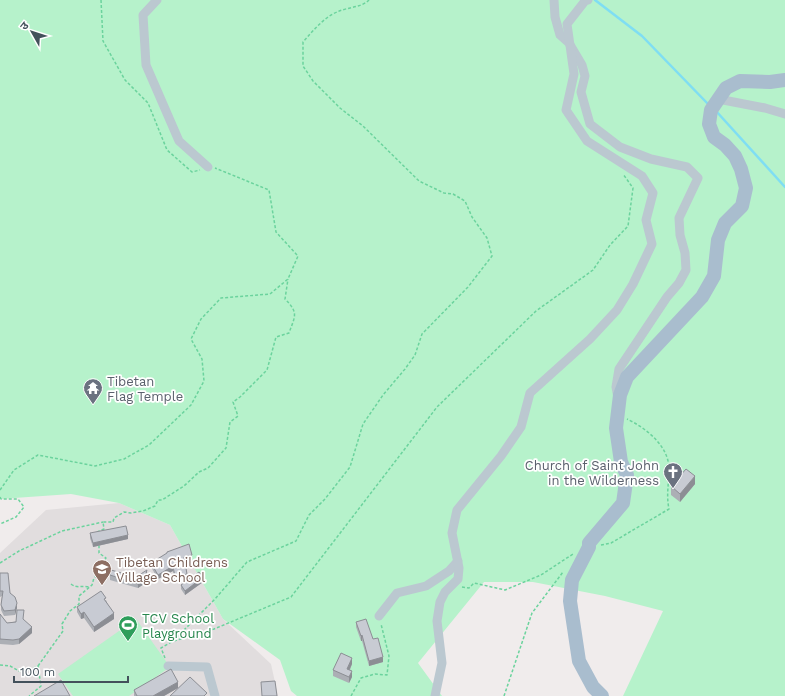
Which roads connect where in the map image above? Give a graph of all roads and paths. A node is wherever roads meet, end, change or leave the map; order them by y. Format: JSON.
{"nodes":[{"id":1,"x":101,"y":0,"type":"edge"},
{"id":2,"x":157,"y":0,"type":"edge"},
{"id":3,"x":370,"y":0,"type":"edge"},
{"id":4,"x":554,"y":0,"type":"edge"},
{"id":5,"x":588,"y":0,"type":"edge"},
{"id":6,"x":569,"y":43,"type":"junction"},
{"id":7,"x":785,"y":80,"type":"edge"},
{"id":8,"x":715,"y":104,"type":"junction"},
{"id":9,"x":785,"y":114,"type":"edge"},
{"id":10,"x":208,"y":167,"type":"junction"},
{"id":11,"x":619,"y":169,"type":"dead end"},
{"id":12,"x":288,"y":279,"type":"junction"},
{"id":13,"x":619,"y":411,"type":"junction"},
{"id":14,"x":0,"y":490,"type":"edge"},
{"id":15,"x":0,"y":497,"type":"edge"},
{"id":16,"x":103,"y":522,"type":"junction"},
{"id":17,"x":0,"y":524,"type":"edge"},
{"id":18,"x":98,"y":532,"type":"edge"},
{"id":19,"x":96,"y":539,"type":"edge"},
{"id":20,"x":589,"y":545,"type":"junction"},
{"id":21,"x":458,"y":561,"type":"junction"},
{"id":22,"x":0,"y":563,"type":"edge"},
{"id":23,"x":564,"y":571,"type":"dead end"},
{"id":24,"x":458,"y":579,"type":"junction"},
{"id":25,"x":71,"y":584,"type":"dead end"},
{"id":26,"x":89,"y":587,"type":"junction"},
{"id":27,"x":380,"y":616,"type":"joint"},
{"id":28,"x":173,"y":641,"type":"junction"},
{"id":29,"x":0,"y":665,"type":"edge"},
{"id":30,"x":38,"y":666,"type":"junction"},
{"id":31,"x":168,"y":666,"type":"joint"},
{"id":32,"x":29,"y":696,"type":"edge"},
{"id":33,"x":215,"y":696,"type":"edge"},
{"id":34,"x":351,"y":696,"type":"edge"},
{"id":35,"x":434,"y":696,"type":"edge"},
{"id":36,"x":504,"y":696,"type":"edge"},
{"id":37,"x":602,"y":696,"type":"edge"}],
"edges":[{"from":1,"to":10,"type":"path"},
{"from":2,"to":10,"type":"street"},
{"from":3,"to":28,"type":"path"},
{"from":4,"to":6,"type":"street"},
{"from":5,"to":6,"type":"street"},
{"from":6,"to":13,"type":"street"},
{"from":6,"to":21,"type":"street"},
{"from":7,"to":8,"type":"main road"},
{"from":8,"to":9,"type":"street"},
{"from":8,"to":13,"type":"main road"},
{"from":10,"to":12,"type":"path"},
{"from":11,"to":28,"type":"path"},
{"from":12,"to":14,"type":"path"},
{"from":12,"to":16,"type":"path"},
{"from":13,"to":20,"type":"main road"},
{"from":13,"to":20,"type":"path"},
{"from":15,"to":17,"type":"path"},
{"from":16,"to":18,"type":"path"},
{"from":16,"to":22,"type":"path"},
{"from":19,"to":26,"type":"path"},
{"from":20,"to":24,"type":"path"},
{"from":20,"to":37,"type":"main road"},
{"from":21,"to":24,"type":"street"},
{"from":21,"to":27,"type":"street"},
{"from":23,"to":36,"type":"path"},
{"from":24,"to":35,"type":"street"},
{"from":25,"to":26,"type":"path"},
{"from":26,"to":30,"type":"path"},
{"from":27,"to":34,"type":"path"},
{"from":28,"to":31,"type":"path"},
{"from":29,"to":30,"type":"path"},
{"from":30,"to":32,"type":"path"},
{"from":31,"to":33,"type":"street"}]}
